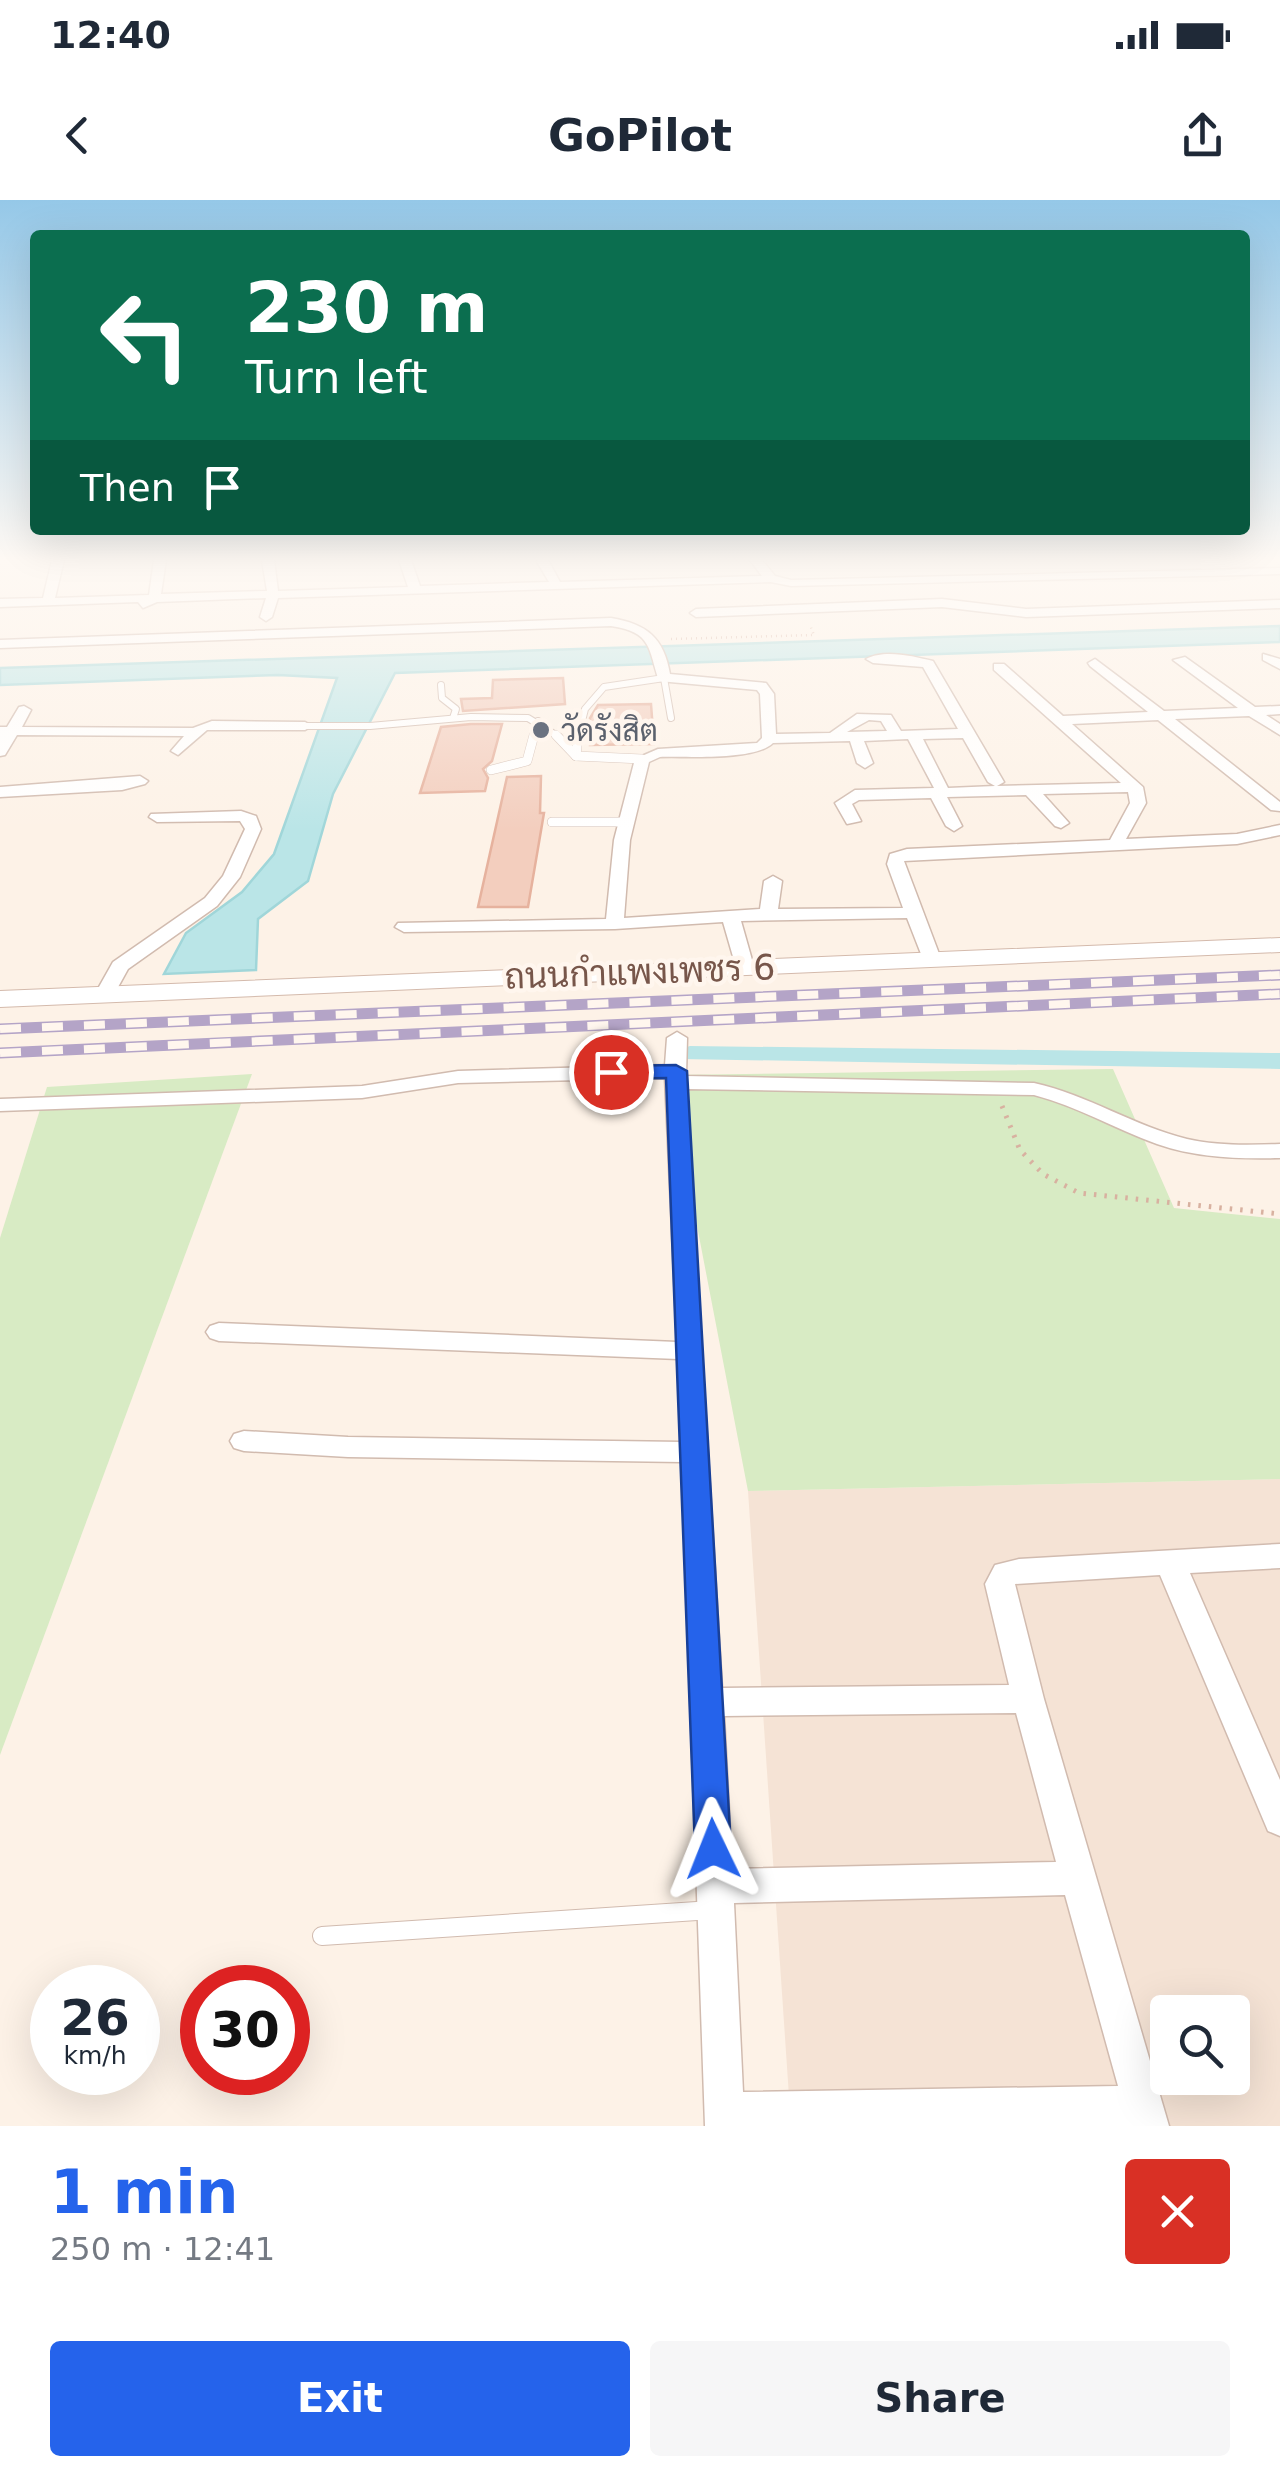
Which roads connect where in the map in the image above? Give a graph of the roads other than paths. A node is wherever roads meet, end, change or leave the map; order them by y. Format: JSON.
{"nodes":[{"id":1,"x":656,"y":650,"type":"edge"},
{"id":2,"x":873,"y":659,"type":"dead end"},
{"id":3,"x":1180,"y":660,"type":"dead end"},
{"id":4,"x":1095,"y":663,"type":"dead end"},
{"id":5,"x":999,"y":667,"type":"dead end"},
{"id":6,"x":663,"y":674,"type":"junction"},
{"id":7,"x":441,"y":685,"type":"dead end"},
{"id":8,"x":24,"y":710,"type":"dead end"},
{"id":9,"x":1280,"y":710,"type":"edge"},
{"id":10,"x":1251,"y":711,"type":"junction"},
{"id":11,"x":1162,"y":716,"type":"junction"},
{"id":12,"x":453,"y":718,"type":"junction"},
{"id":13,"x":670,"y":718,"type":"dead end"},
{"id":14,"x":1060,"y":720,"type":"junction"},
{"id":15,"x":538,"y":721,"type":"junction"},
{"id":16,"x":306,"y":726,"type":"joint"},
{"id":17,"x":6,"y":731,"type":"edge"},
{"id":18,"x":198,"y":732,"type":"junction"},
{"id":19,"x":1280,"y":732,"type":"edge"},
{"id":20,"x":970,"y":733,"type":"junction"},
{"id":21,"x":897,"y":736,"type":"junction"},
{"id":22,"x":914,"y":736,"type":"junction"},
{"id":23,"x":769,"y":738,"type":"junction"},
{"id":24,"x":833,"y":738,"type":"junction"},
{"id":25,"x":856,"y":738,"type":"junction"},
{"id":26,"x":178,"y":750,"type":"dead end"},
{"id":27,"x":0,"y":752,"type":"edge"},
{"id":28,"x":576,"y":756,"type":"junction"},
{"id":29,"x":642,"y":759,"type":"junction"},
{"id":30,"x":865,"y":763,"type":"dead end"},
{"id":31,"x":491,"y":770,"type":"dead end"},
{"id":32,"x":140,"y":780,"type":"dead end"},
{"id":33,"x":996,"y":782,"type":"dead end"},
{"id":34,"x":1135,"y":786,"type":"junction"},
{"id":35,"x":938,"y":789,"type":"junction"},
{"id":36,"x":1030,"y":790,"type":"junction"},
{"id":37,"x":0,"y":792,"type":"edge"},
{"id":38,"x":1277,"y":806,"type":"dead end"},
{"id":39,"x":157,"y":817,"type":"dead end"},
{"id":40,"x":853,"y":821,"type":"dead end"},
{"id":41,"x":552,"y":822,"type":"dead end"},
{"id":42,"x":626,"y":822,"type":"junction"},
{"id":43,"x":1061,"y":823,"type":"dead end"},
{"id":44,"x":954,"y":826,"type":"dead end"},
{"id":45,"x":1280,"y":830,"type":"edge"},
{"id":46,"x":1116,"y":843,"type":"junction"},
{"id":47,"x":774,"y":880,"type":"dead end"},
{"id":48,"x":913,"y":912,"type":"junction"},
{"id":49,"x":768,"y":914,"type":"junction"},
{"id":50,"x":732,"y":918,"type":"junction"},
{"id":51,"x":616,"y":924,"type":"junction"},
{"id":52,"x":404,"y":928,"type":"dead end"},
{"id":53,"x":1280,"y":945,"type":"edge"},
{"id":54,"x":932,"y":960,"type":"junction"},
{"id":55,"x":745,"y":967,"type":"junction"},
{"id":56,"x":106,"y":994,"type":"junction"},
{"id":57,"x":0,"y":999,"type":"edge"},
{"id":58,"x":677,"y":1038,"type":"dead end"},
{"id":59,"x":676,"y":1076,"type":"junction"},
{"id":60,"x":0,"y":1105,"type":"edge"},
{"id":61,"x":1280,"y":1151,"type":"edge"},
{"id":62,"x":219,"y":1332,"type":"dead end"},
{"id":63,"x":691,"y":1352,"type":"junction"},
{"id":64,"x":244,"y":1441,"type":"dead end"},
{"id":65,"x":696,"y":1452,"type":"junction"},
{"id":66,"x":1280,"y":1556,"type":"edge"},
{"id":67,"x":1170,"y":1562,"type":"junction"},
{"id":68,"x":1028,"y":1700,"type":"junction"},
{"id":69,"x":707,"y":1702,"type":"junction"},
{"id":70,"x":1280,"y":1820,"type":"edge"},
{"id":71,"x":1078,"y":1878,"type":"junction"},
{"id":72,"x":715,"y":1898,"type":"junction"},
{"id":73,"x":322,"y":1936,"type":"dead end"},
{"id":74,"x":1146,"y":2116,"type":"edge"},
{"id":75,"x":724,"y":2119,"type":"edge"}],
"edges":[{"from":1,"to":6,"type":"street"},
{"from":2,"to":20,"type":"street"},
{"from":3,"to":10,"type":"street"},
{"from":4,"to":11,"type":"street"},
{"from":5,"to":14,"type":"street"},
{"from":6,"to":13,"type":"lane"},
{"from":6,"to":23,"type":"street"},
{"from":6,"to":28,"type":"lane"},
{"from":7,"to":12,"type":"lane"},
{"from":8,"to":17,"type":"street"},
{"from":9,"to":10,"type":"street"},
{"from":10,"to":11,"type":"street"},
{"from":10,"to":19,"type":"street"},
{"from":11,"to":14,"type":"street"},
{"from":11,"to":38,"type":"street"},
{"from":12,"to":15,"type":"lane"},
{"from":12,"to":16,"type":"lane"},
{"from":14,"to":34,"type":"street"},
{"from":15,"to":28,"type":"lane"},
{"from":15,"to":31,"type":"lane"},
{"from":16,"to":18,"type":"street"},
{"from":17,"to":18,"type":"street"},
{"from":17,"to":27,"type":"street"},
{"from":18,"to":26,"type":"street"},
{"from":20,"to":22,"type":"street"},
{"from":20,"to":33,"type":"street"},
{"from":21,"to":22,"type":"street"},
{"from":21,"to":24,"type":"street"},
{"from":21,"to":25,"type":"street"},
{"from":22,"to":35,"type":"street"},
{"from":23,"to":24,"type":"street"},
{"from":23,"to":29,"type":"street"},
{"from":24,"to":25,"type":"street"},
{"from":25,"to":30,"type":"street"},
{"from":28,"to":29,"type":"lane"},
{"from":29,"to":42,"type":"street"},
{"from":32,"to":37,"type":"street"},
{"from":34,"to":36,"type":"street"},
{"from":34,"to":46,"type":"street"},
{"from":35,"to":36,"type":"street"},
{"from":35,"to":40,"type":"street"},
{"from":35,"to":44,"type":"street"},
{"from":36,"to":43,"type":"street"},
{"from":39,"to":56,"type":"street"},
{"from":41,"to":42,"type":"lane"},
{"from":42,"to":51,"type":"street"},
{"from":45,"to":46,"type":"street"},
{"from":46,"to":48,"type":"street"},
{"from":47,"to":49,"type":"street"},
{"from":48,"to":49,"type":"street"},
{"from":48,"to":54,"type":"street"},
{"from":49,"to":50,"type":"street"},
{"from":50,"to":51,"type":"street"},
{"from":50,"to":55,"type":"street"},
{"from":51,"to":52,"type":"street"},
{"from":53,"to":54,"type":"main road","name":"ถนนกำแพงเพชร 6"},
{"from":54,"to":55,"type":"main road","name":"ถนนกำแพงเพชร 6"},
{"from":55,"to":56,"type":"main road","name":"ถนนกำแพงเพชร 6"},
{"from":56,"to":57,"type":"main road","name":"ถนนกำแพงเพชร 6"},
{"from":58,"to":59,"type":"street"},
{"from":59,"to":60,"type":"street"},
{"from":59,"to":61,"type":"street"},
{"from":59,"to":63,"type":"street"},
{"from":62,"to":63,"type":"street"},
{"from":63,"to":65,"type":"street"},
{"from":64,"to":65,"type":"street"},
{"from":65,"to":69,"type":"street"},
{"from":66,"to":67,"type":"street"},
{"from":67,"to":68,"type":"street"},
{"from":67,"to":70,"type":"street"},
{"from":68,"to":69,"type":"street"},
{"from":68,"to":71,"type":"street"},
{"from":69,"to":72,"type":"street"},
{"from":71,"to":72,"type":"street"},
{"from":71,"to":74,"type":"street"},
{"from":72,"to":73,"type":"lane"},
{"from":72,"to":75,"type":"street"},
{"from":74,"to":75,"type":"street"}]}
